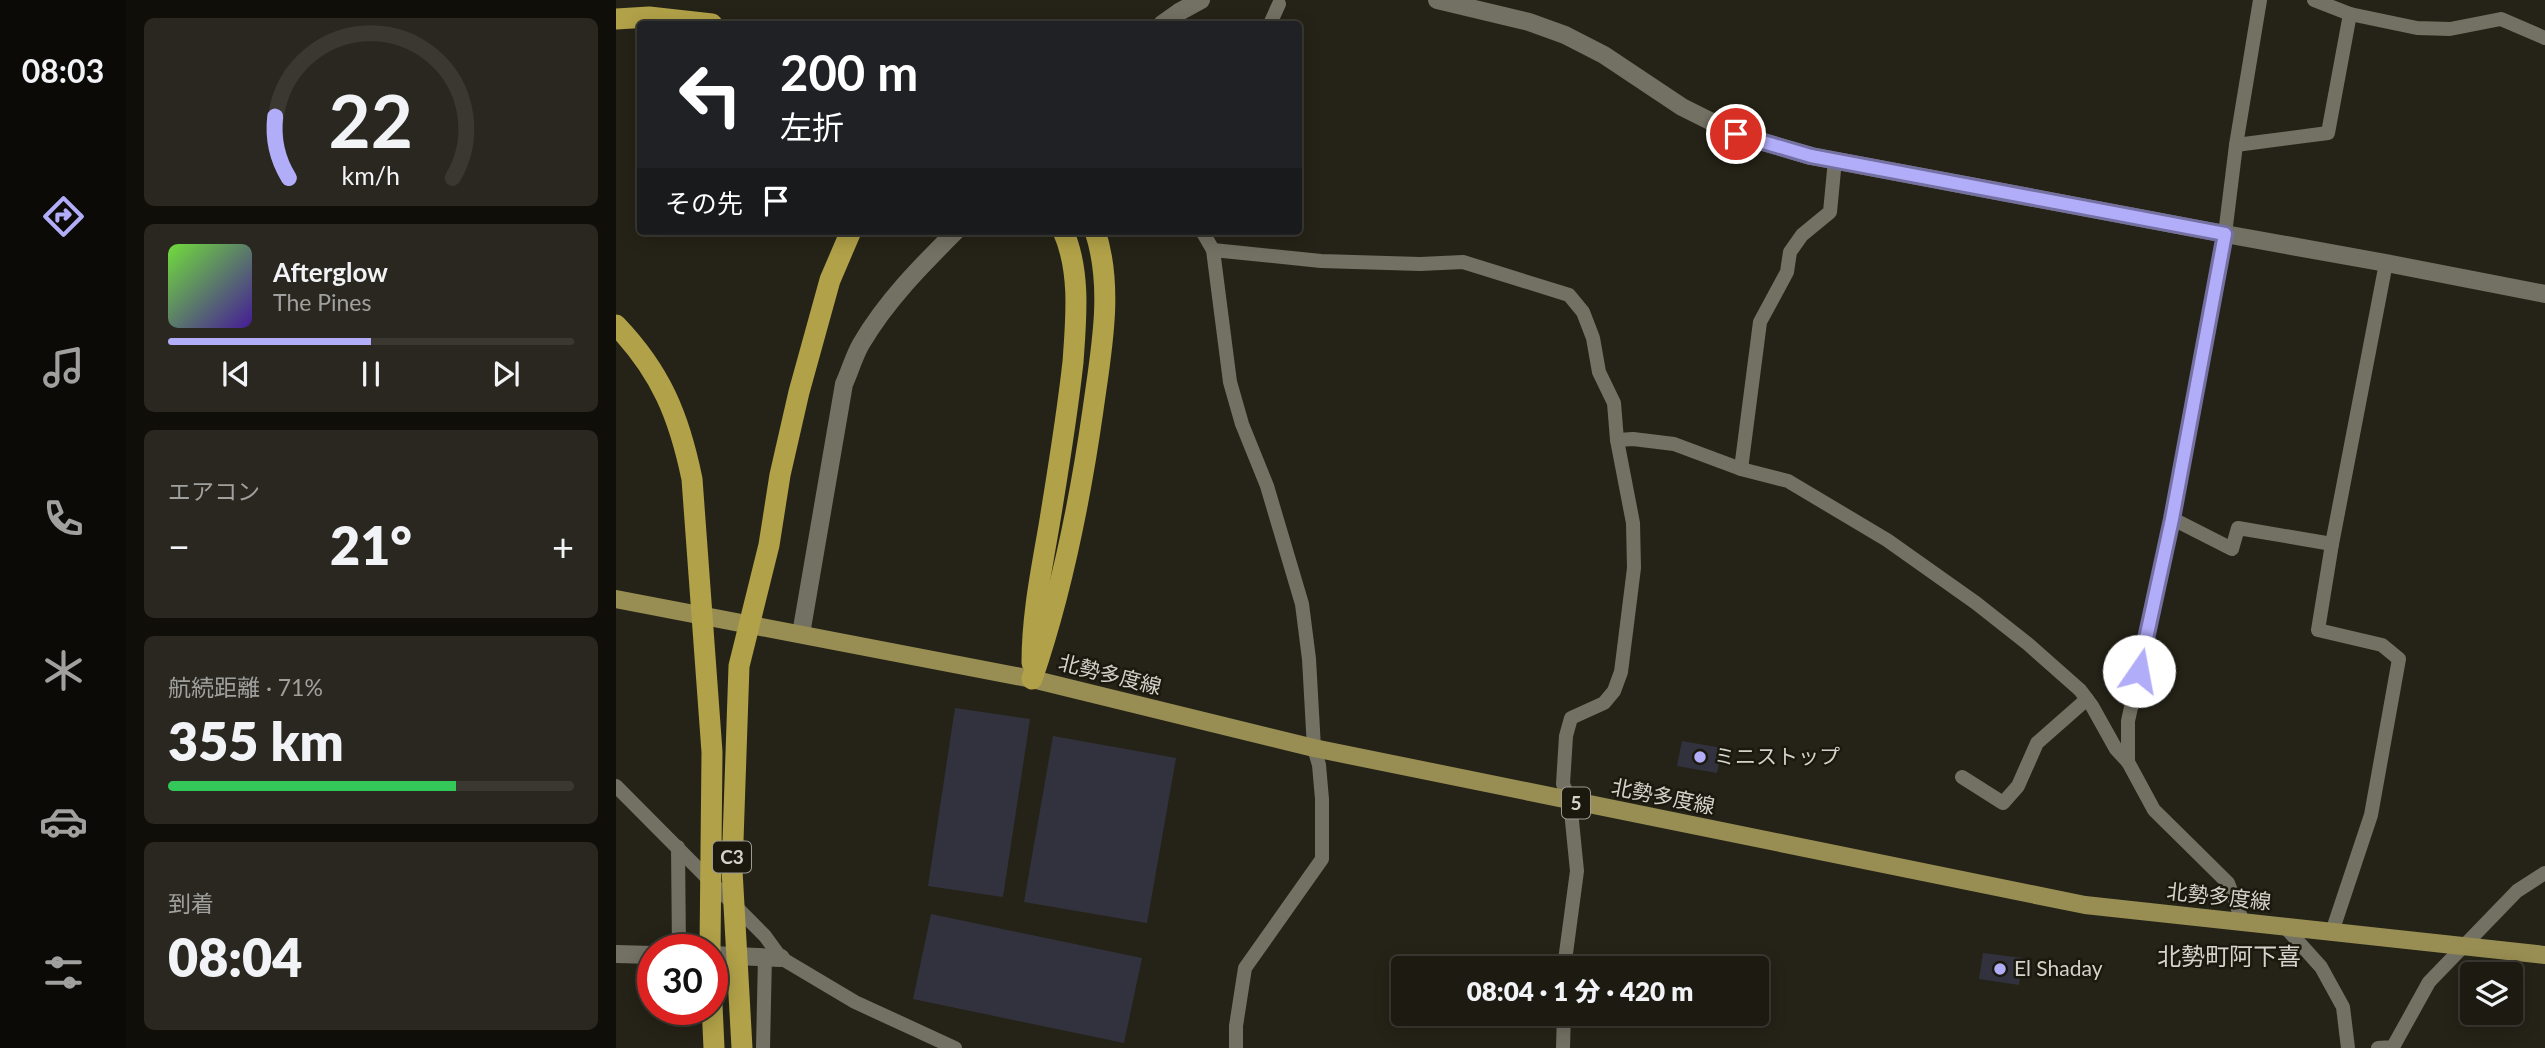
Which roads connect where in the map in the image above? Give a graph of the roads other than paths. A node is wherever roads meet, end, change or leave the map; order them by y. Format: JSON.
{"nodes":[{"id":1,"x":1201,"y":0,"type":"edge"},
{"id":2,"x":1437,"y":0,"type":"edge"},
{"id":3,"x":2260,"y":0,"type":"edge"},
{"id":4,"x":2314,"y":0,"type":"edge"},
{"id":5,"x":1279,"y":4,"type":"dead end"},
{"id":6,"x":2350,"y":14,"type":"junction"},
{"id":7,"x":616,"y":19,"type":"edge"},
{"id":8,"x":685,"y":21,"type":"edge"},
{"id":9,"x":1166,"y":21,"type":"edge"},
{"id":10,"x":1271,"y":21,"type":"edge"},
{"id":11,"x":2545,"y":38,"type":"edge"},
{"id":12,"x":2236,"y":145,"type":"junction"},
{"id":13,"x":1835,"y":160,"type":"junction"},
{"id":14,"x":2225,"y":234,"type":"junction"},
{"id":15,"x":849,"y":235,"type":"edge"},
{"id":16,"x":952,"y":235,"type":"edge"},
{"id":17,"x":1065,"y":235,"type":"edge"},
{"id":18,"x":1096,"y":235,"type":"edge"},
{"id":19,"x":1204,"y":235,"type":"edge"},
{"id":20,"x":1213,"y":250,"type":"junction"},
{"id":21,"x":2386,"y":262,"type":"junction"},
{"id":22,"x":2545,"y":294,"type":"edge"},
{"id":23,"x":616,"y":325,"type":"edge"},
{"id":24,"x":1617,"y":440,"type":"junction"},
{"id":25,"x":1741,"y":469,"type":"junction"},
{"id":26,"x":2172,"y":519,"type":"junction"},
{"id":27,"x":2332,"y":544,"type":"junction"},
{"id":28,"x":616,"y":600,"type":"edge"},
{"id":29,"x":801,"y":635,"type":"junction"},
{"id":30,"x":1032,"y":679,"type":"junction"},
{"id":31,"x":2087,"y":699,"type":"junction"},
{"id":32,"x":1314,"y":748,"type":"junction"},
{"id":33,"x":2128,"y":762,"type":"junction"},
{"id":34,"x":1962,"y":776,"type":"dead end"},
{"id":35,"x":616,"y":786,"type":"edge"},
{"id":36,"x":1570,"y":802,"type":"junction"},
{"id":37,"x":678,"y":847,"type":"junction"},
{"id":38,"x":2545,"y":873,"type":"edge"},
{"id":39,"x":2243,"y":922,"type":"junction"},
{"id":40,"x":2285,"y":927,"type":"junction"},
{"id":41,"x":2332,"y":932,"type":"junction"},
{"id":42,"x":679,"y":934,"type":"edge"},
{"id":43,"x":710,"y":934,"type":"edge"},
{"id":44,"x":2464,"y":946,"type":"junction"},
{"id":45,"x":616,"y":954,"type":"edge"},
{"id":46,"x":637,"y":955,"type":"edge"},
{"id":47,"x":2545,"y":955,"type":"edge"},
{"id":48,"x":728,"y":956,"type":"edge"},
{"id":49,"x":1566,"y":956,"type":"edge"},
{"id":50,"x":773,"y":957,"type":"junction"},
{"id":51,"x":713,"y":1025,"type":"edge"},
{"id":52,"x":1564,"y":1026,"type":"edge"},
{"id":53,"x":715,"y":1048,"type":"edge"},
{"id":54,"x":742,"y":1048,"type":"edge"},
{"id":55,"x":764,"y":1048,"type":"edge"},
{"id":56,"x":955,"y":1048,"type":"edge"},
{"id":57,"x":1236,"y":1048,"type":"edge"},
{"id":58,"x":1563,"y":1048,"type":"edge"},
{"id":59,"x":2348,"y":1048,"type":"edge"},
{"id":60,"x":2378,"y":1048,"type":"edge"}],
"edges":[{"from":1,"to":9,"type":"street"},
{"from":2,"to":13,"type":"street"},
{"from":3,"to":12,"type":"street"},
{"from":4,"to":6,"type":"street"},
{"from":5,"to":10,"type":"street"},
{"from":6,"to":11,"type":"street"},
{"from":6,"to":12,"type":"street"},
{"from":7,"to":8,"type":"highway"},
{"from":12,"to":14,"type":"street"},
{"from":13,"to":14,"type":"street"},
{"from":13,"to":25,"type":"street"},
{"from":14,"to":21,"type":"street"},
{"from":14,"to":26,"type":"street"},
{"from":15,"to":54,"type":"highway","number":"C3"},
{"from":16,"to":29,"type":"street"},
{"from":17,"to":30,"type":"highway"},
{"from":18,"to":30,"type":"highway"},
{"from":19,"to":20,"type":"street"},
{"from":20,"to":24,"type":"street"},
{"from":20,"to":32,"type":"street"},
{"from":21,"to":22,"type":"street"},
{"from":21,"to":27,"type":"street"},
{"from":23,"to":43,"type":"highway","number":"C3"},
{"from":24,"to":25,"type":"street"},
{"from":24,"to":36,"type":"street"},
{"from":25,"to":31,"type":"street"},
{"from":26,"to":27,"type":"street"},
{"from":26,"to":33,"type":"street"},
{"from":27,"to":41,"type":"street"},
{"from":28,"to":29,"type":"main road","name":"北勢多度線","number":"5"},
{"from":29,"to":30,"type":"main road","name":"北勢多度線","number":"5"},
{"from":30,"to":32,"type":"main road","name":"北勢多度線","number":"5"},
{"from":31,"to":33,"type":"street"},
{"from":31,"to":34,"type":"street"},
{"from":32,"to":36,"type":"main road","name":"北勢多度線","number":"5"},
{"from":32,"to":57,"type":"street"},
{"from":33,"to":39,"type":"street"},
{"from":35,"to":37,"type":"street"},
{"from":36,"to":39,"type":"main road","name":"北勢多度線","number":"5"},
{"from":36,"to":49,"type":"street"},
{"from":37,"to":42,"type":"street"},
{"from":37,"to":50,"type":"street"},
{"from":38,"to":44,"type":"street"},
{"from":39,"to":40,"type":"main road","name":"北勢多度線","number":"5"},
{"from":40,"to":41,"type":"main road","name":"北勢多度線","number":"5"},
{"from":40,"to":59,"type":"street"},
{"from":41,"to":44,"type":"main road","name":"北勢多度線","number":"5"},
{"from":44,"to":47,"type":"main road","name":"北勢多度線","number":"5"},
{"from":44,"to":60,"type":"street"},
{"from":45,"to":46,"type":"street"},
{"from":48,"to":50,"type":"street"},
{"from":50,"to":55,"type":"street"},
{"from":50,"to":56,"type":"street"},
{"from":51,"to":53,"type":"highway"},
{"from":52,"to":58,"type":"street"}]}
